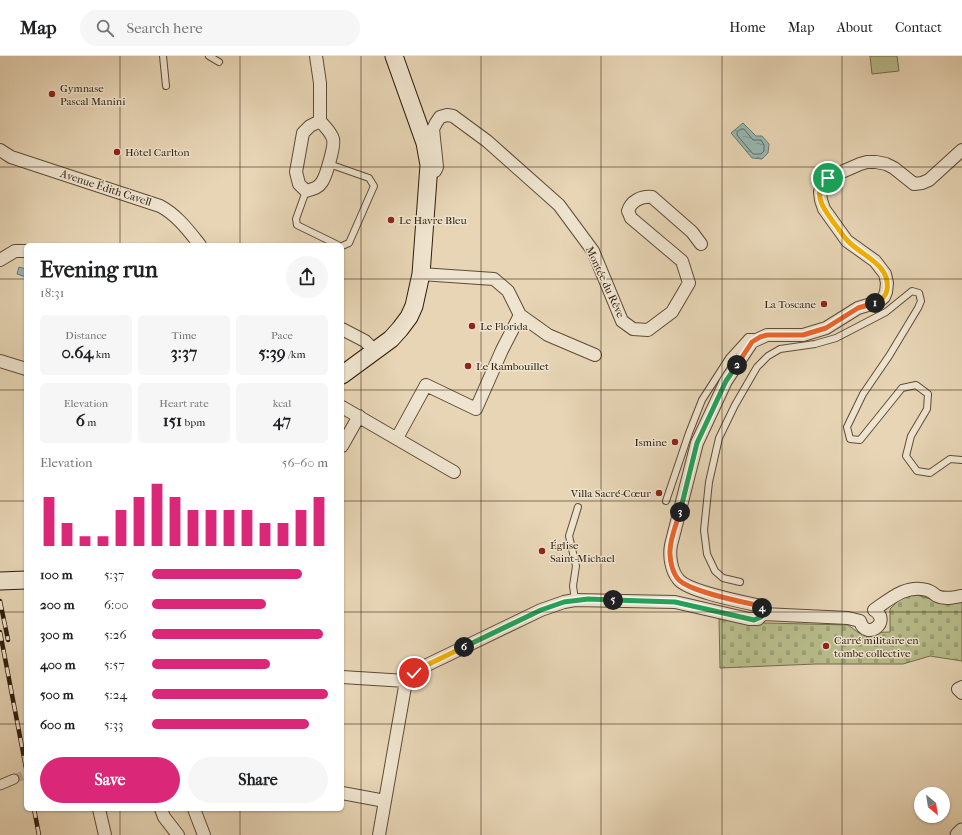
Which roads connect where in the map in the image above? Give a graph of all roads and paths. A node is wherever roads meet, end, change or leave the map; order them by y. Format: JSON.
{"nodes":[{"id":1,"x":163,"y":56,"type":"edge"},
{"id":2,"x":209,"y":56,"type":"edge"},
{"id":3,"x":316,"y":56,"type":"edge"},
{"id":4,"x":394,"y":56,"type":"edge"},
{"id":5,"x":219,"y":62,"type":"dead end"},
{"id":6,"x":166,"y":86,"type":"dead end"},
{"id":7,"x":320,"y":121,"type":"junction"},
{"id":8,"x":0,"y":150,"type":"edge"},
{"id":9,"x":962,"y":150,"type":"edge"},
{"id":10,"x":329,"y":164,"type":"junction"},
{"id":11,"x":429,"y":174,"type":"junction"},
{"id":12,"x":306,"y":191,"type":"junction"},
{"id":13,"x":198,"y":243,"type":"edge"},
{"id":14,"x":334,"y":243,"type":"edge"},
{"id":15,"x":701,"y":244,"type":"dead end"},
{"id":16,"x":344,"y":245,"type":"edge"},
{"id":17,"x":24,"y":251,"type":"edge"},
{"id":18,"x":0,"y":260,"type":"edge"},
{"id":19,"x":421,"y":274,"type":"junction"},
{"id":20,"x":520,"y":315,"type":"junction"},
{"id":21,"x":344,"y":330,"type":"edge"},
{"id":22,"x":760,"y":337,"type":"junction"},
{"id":23,"x":375,"y":351,"type":"junction"},
{"id":24,"x":595,"y":355,"type":"dead end"},
{"id":25,"x":0,"y":361,"type":"edge"},
{"id":26,"x":24,"y":367,"type":"edge"},
{"id":27,"x":344,"y":374,"type":"edge"},
{"id":28,"x":344,"y":408,"type":"edge"},
{"id":29,"x":359,"y":416,"type":"junction"},
{"id":30,"x":397,"y":438,"type":"junction"},
{"id":31,"x":344,"y":442,"type":"edge"},
{"id":32,"x":962,"y":460,"type":"edge"},
{"id":33,"x":454,"y":472,"type":"dead end"},
{"id":34,"x":666,"y":501,"type":"dead end"},
{"id":35,"x":578,"y":507,"type":"dead end"},
{"id":36,"x":24,"y":580,"type":"edge"},
{"id":37,"x":0,"y":581,"type":"edge"},
{"id":38,"x":740,"y":582,"type":"dead end"},
{"id":39,"x":962,"y":596,"type":"edge"},
{"id":40,"x":575,"y":600,"type":"junction"},
{"id":41,"x":874,"y":610,"type":"junction"},
{"id":42,"x":763,"y":614,"type":"junction"},
{"id":43,"x":860,"y":621,"type":"junction"},
{"id":44,"x":344,"y":677,"type":"edge"},
{"id":45,"x":406,"y":681,"type":"junction"},
{"id":46,"x":962,"y":687,"type":"edge"},
{"id":47,"x":962,"y":694,"type":"edge"},
{"id":48,"x":14,"y":779,"type":"tunnel mouth"},
{"id":49,"x":0,"y":784,"type":"edge"},
{"id":50,"x":344,"y":793,"type":"edge"},
{"id":51,"x":385,"y":801,"type":"junction"},
{"id":52,"x":99,"y":811,"type":"edge"},
{"id":53,"x":162,"y":811,"type":"edge"},
{"id":54,"x":195,"y":811,"type":"edge"},
{"id":55,"x":962,"y":832,"type":"edge"},
{"id":56,"x":105,"y":835,"type":"edge"},
{"id":57,"x":178,"y":835,"type":"edge"},
{"id":58,"x":204,"y":835,"type":"edge"},
{"id":59,"x":379,"y":835,"type":"edge"},
{"id":60,"x":958,"y":835,"type":"edge"}],
"edges":[{"from":1,"to":6,"type":"lane"},
{"from":2,"to":5,"type":"lane"},
{"from":3,"to":7,"type":"street"},
{"from":4,"to":11,"type":"main road"},
{"from":7,"to":10,"type":"street"},
{"from":7,"to":12,"type":"street"},
{"from":8,"to":13,"type":"street","name":"Avenue Édith Cavell"},
{"from":9,"to":22,"type":"street"},
{"from":10,"to":12,"type":"street"},
{"from":10,"to":16,"type":"lane"},
{"from":11,"to":15,"type":"street","name":"Montée du Rêve"},
{"from":11,"to":19,"type":"main road"},
{"from":12,"to":14,"type":"lane"},
{"from":17,"to":18,"type":"street"},
{"from":19,"to":20,"type":"street"},
{"from":19,"to":23,"type":"main road"},
{"from":20,"to":24,"type":"street"},
{"from":20,"to":30,"type":"street"},
{"from":21,"to":23,"type":"street"},
{"from":22,"to":34,"type":"lane"},
{"from":22,"to":42,"type":"street"},
{"from":23,"to":27,"type":"main road"},
{"from":25,"to":26,"type":"street"},
{"from":28,"to":29,"type":"street"},
{"from":29,"to":30,"type":"street"},
{"from":29,"to":31,"type":"street"},
{"from":30,"to":33,"type":"street"},
{"from":32,"to":38,"type":"lane"},
{"from":35,"to":40,"type":"lane"},
{"from":36,"to":37,"type":"main road"},
{"from":39,"to":41,"type":"street"},
{"from":40,"to":42,"type":"street"},
{"from":40,"to":45,"type":"street"},
{"from":41,"to":43,"type":"street"},
{"from":41,"to":43,"type":"street"},
{"from":42,"to":43,"type":"street"},
{"from":44,"to":45,"type":"street"},
{"from":45,"to":51,"type":"street"},
{"from":46,"to":47,"type":"street"},
{"from":48,"to":49,"type":"street"},
{"from":50,"to":51,"type":"street"},
{"from":51,"to":59,"type":"street"},
{"from":52,"to":56,"type":"street"},
{"from":53,"to":57,"type":"street"},
{"from":54,"to":58,"type":"street"},
{"from":55,"to":60,"type":"street"}]}
